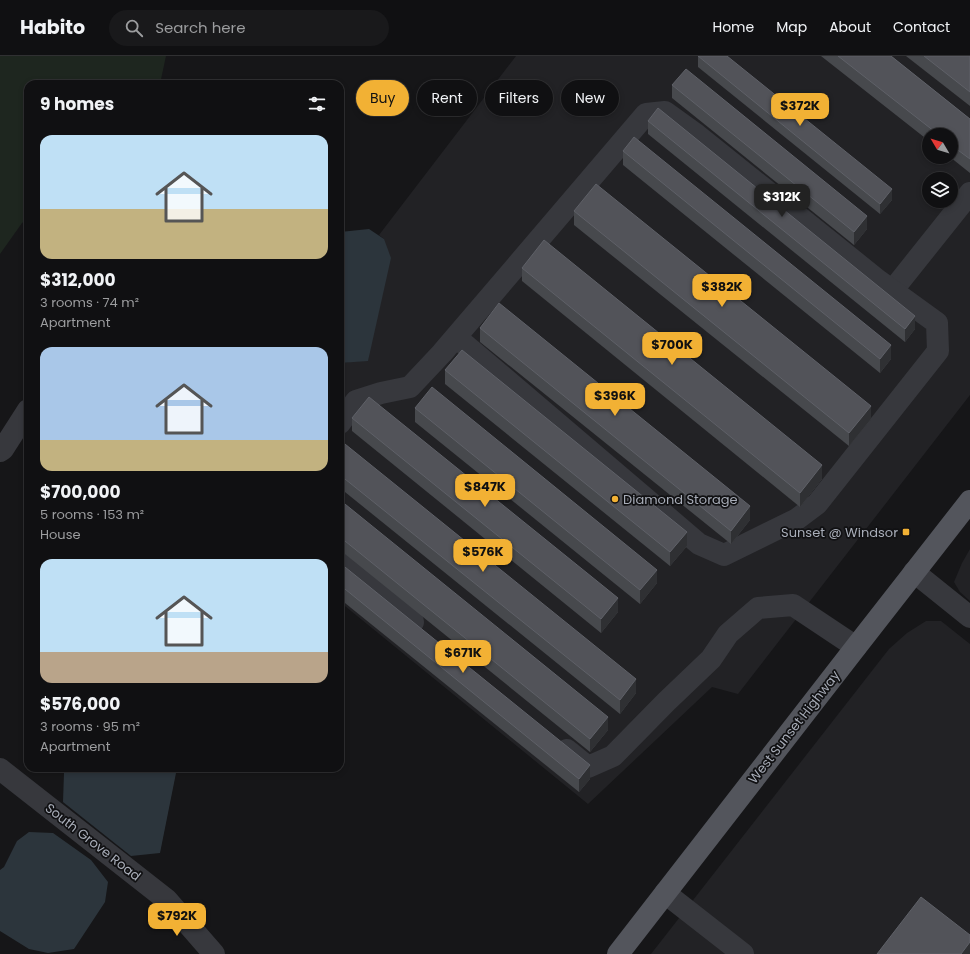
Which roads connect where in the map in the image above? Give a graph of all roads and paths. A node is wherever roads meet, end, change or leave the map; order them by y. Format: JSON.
{"nodes":[{"id":1,"x":970,"y":192,"type":"edge"},
{"id":2,"x":892,"y":291,"type":"junction"},
{"id":3,"x":456,"y":337,"type":"junction"},
{"id":4,"x":24,"y":416,"type":"edge"},
{"id":5,"x":344,"y":418,"type":"edge"},
{"id":6,"x":0,"y":451,"type":"edge"},
{"id":7,"x":970,"y":501,"type":"edge"},
{"id":8,"x":344,"y":565,"type":"edge"},
{"id":9,"x":914,"y":572,"type":"junction"},
{"id":10,"x":970,"y":617,"type":"edge"},
{"id":11,"x":430,"y":637,"type":"edge"},
{"id":12,"x":856,"y":647,"type":"junction"},
{"id":13,"x":552,"y":737,"type":"edge"},
{"id":14,"x":0,"y":769,"type":"edge"},
{"id":15,"x":665,"y":893,"type":"junction"},
{"id":16,"x":214,"y":954,"type":"edge"},
{"id":17,"x":618,"y":954,"type":"edge"},
{"id":18,"x":743,"y":954,"type":"edge"}],
"edges":[{"from":1,"to":2,"type":"street"},
{"from":2,"to":3,"type":"street"},
{"from":2,"to":3,"type":"street"},
{"from":3,"to":5,"type":"street"},
{"from":4,"to":6,"type":"street"},
{"from":7,"to":9,"type":"main road","name":"West Sunset Highway"},
{"from":8,"to":11,"type":"street"},
{"from":9,"to":10,"type":"street"},
{"from":9,"to":12,"type":"main road","name":"West Sunset Highway"},
{"from":12,"to":13,"type":"street"},
{"from":12,"to":15,"type":"main road","name":"West Sunset Highway"},
{"from":14,"to":16,"type":"street","name":"South Grove Road"},
{"from":15,"to":17,"type":"main road","name":"West Sunset Highway"},
{"from":15,"to":18,"type":"street"}]}
